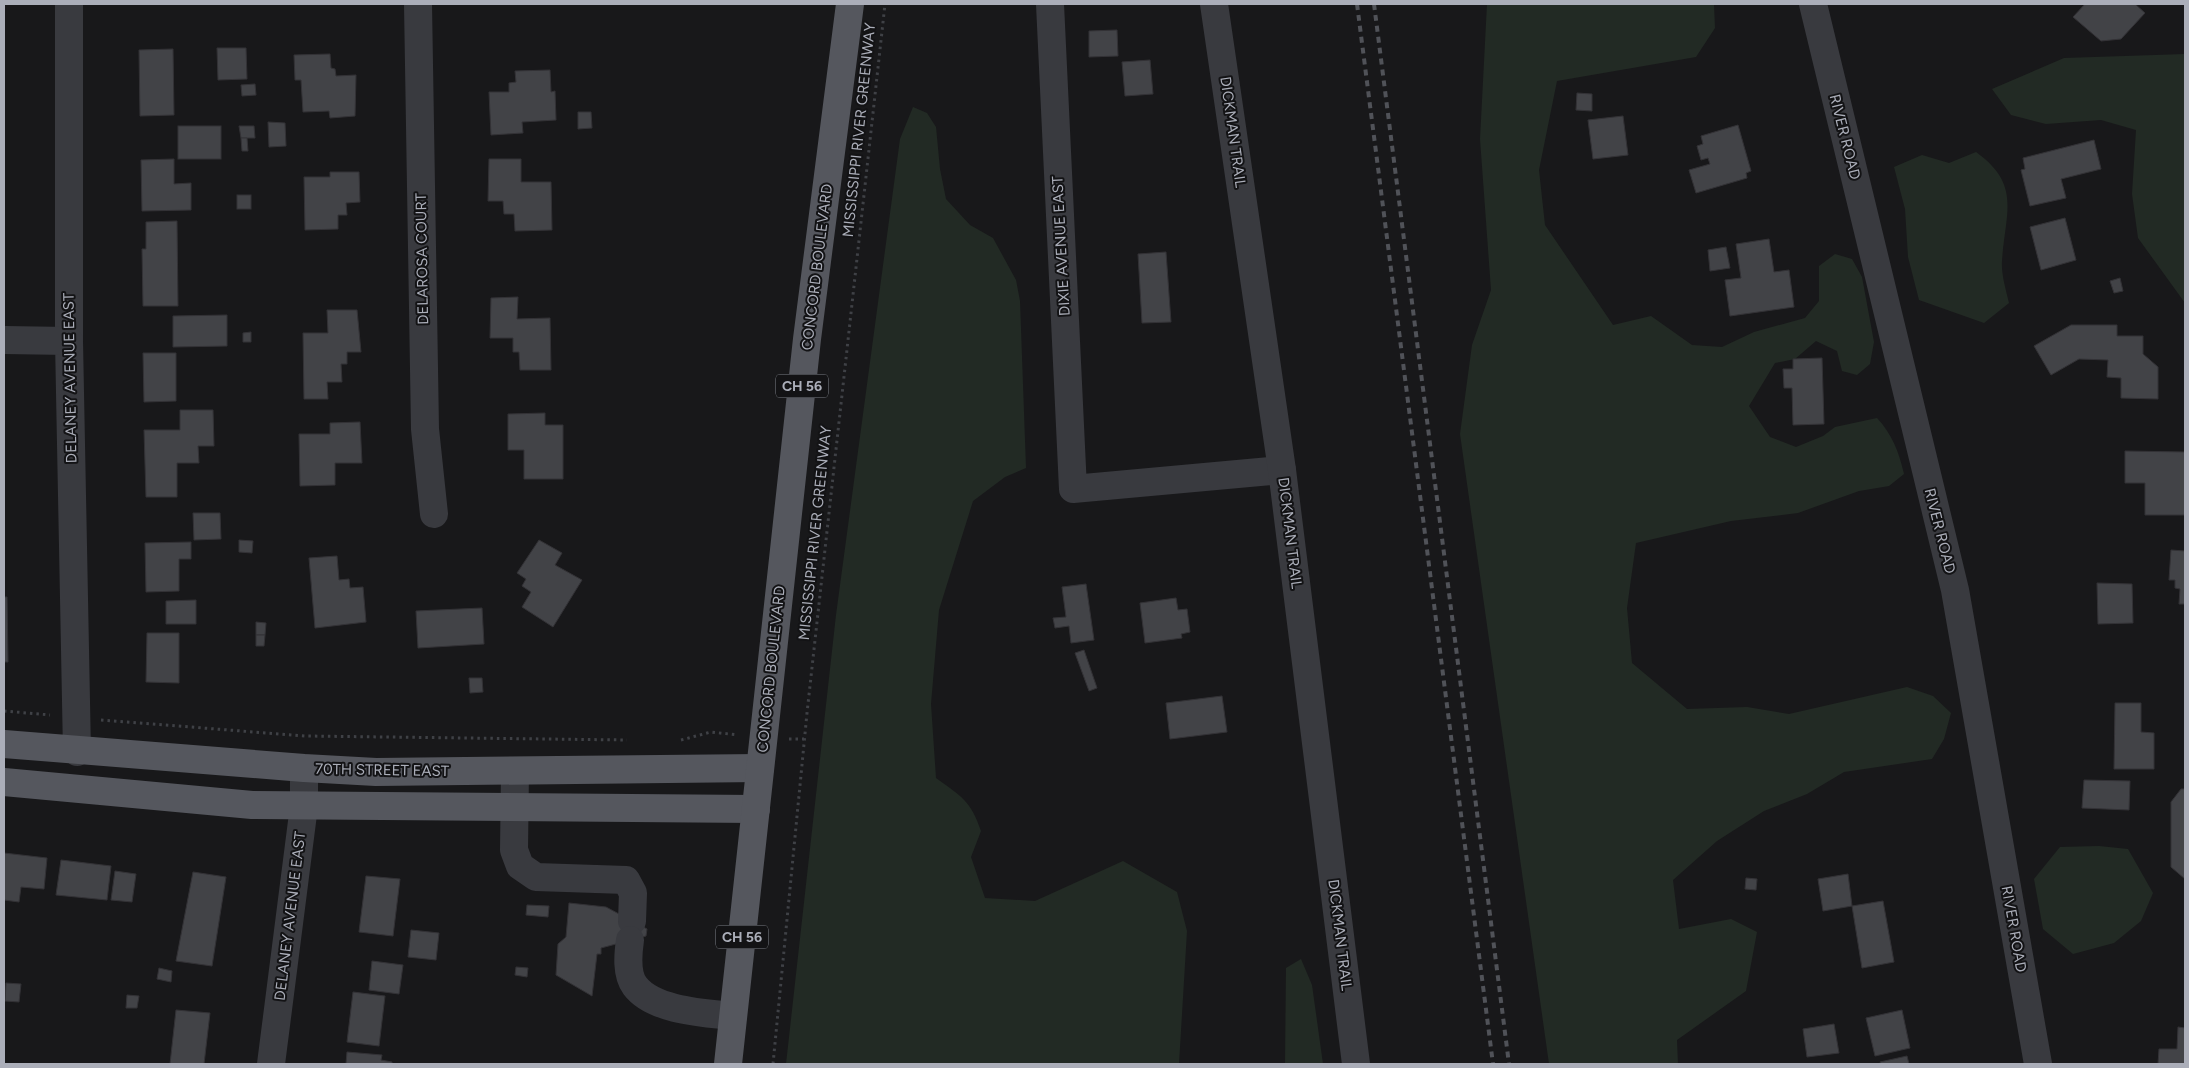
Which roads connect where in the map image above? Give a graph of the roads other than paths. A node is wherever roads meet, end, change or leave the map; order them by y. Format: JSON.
{"nodes":[{"id":1,"x":69,"y":4,"type":"edge"},
{"id":2,"x":418,"y":4,"type":"edge"},
{"id":3,"x":850,"y":4,"type":"edge"},
{"id":4,"x":1050,"y":4,"type":"edge"},
{"id":5,"x":1214,"y":4,"type":"edge"},
{"id":6,"x":1813,"y":4,"type":"edge"},
{"id":7,"x":4,"y":340,"type":"edge"},
{"id":8,"x":69,"y":341,"type":"junction"},
{"id":9,"x":1282,"y":470,"type":"junction"},
{"id":10,"x":434,"y":514,"type":"dead end"},
{"id":11,"x":4,"y":744,"type":"edge"},
{"id":12,"x":77,"y":752,"type":"junction"},
{"id":13,"x":304,"y":768,"type":"junction"},
{"id":14,"x":760,"y":768,"type":"junction"},
{"id":15,"x":515,"y":771,"type":"junction"},
{"id":16,"x":4,"y":782,"type":"edge"},
{"id":17,"x":304,"y":806,"type":"junction"},
{"id":18,"x":514,"y":808,"type":"junction"},
{"id":19,"x":756,"y":809,"type":"junction"},
{"id":20,"x":734,"y":1016,"type":"junction"},
{"id":21,"x":272,"y":1064,"type":"edge"},
{"id":22,"x":728,"y":1064,"type":"edge"},
{"id":23,"x":1356,"y":1064,"type":"edge"},
{"id":24,"x":2038,"y":1064,"type":"edge"}],
"edges":[{"from":1,"to":8,"type":"street","name":"DELANEY AVENUE EAST"},
{"from":2,"to":10,"type":"street","name":"DELAROSA COURT"},
{"from":3,"to":14,"type":"main road","name":"CONCORD BOULEVARD","number":"CH 56"},
{"from":4,"to":9,"type":"street","name":"DIXIE AVENUE EAST"},
{"from":5,"to":9,"type":"street","name":"DICKMAN TRAIL"},
{"from":6,"to":24,"type":"street","name":"RIVER ROAD"},
{"from":7,"to":8,"type":"street"},
{"from":8,"to":12,"type":"street","name":"DELANEY AVENUE EAST"},
{"from":9,"to":23,"type":"street","name":"DICKMAN TRAIL"},
{"from":11,"to":12,"type":"main road","name":"70TH STREET EAST"},
{"from":12,"to":13,"type":"main road","name":"70TH STREET EAST"},
{"from":13,"to":15,"type":"main road","name":"70TH STREET EAST"},
{"from":13,"to":17,"type":"street","name":"DELANEY AVENUE EAST"},
{"from":14,"to":15,"type":"main road","name":"70TH STREET EAST"},
{"from":14,"to":19,"type":"main road","number":"CH 56"},
{"from":15,"to":18,"type":"street"},
{"from":16,"to":17,"type":"main road"},
{"from":17,"to":18,"type":"main road"},
{"from":17,"to":21,"type":"street","name":"DELANEY AVENUE EAST"},
{"from":18,"to":19,"type":"main road"},
{"from":18,"to":20,"type":"street"},
{"from":19,"to":20,"type":"main road","number":"CH 56"},
{"from":20,"to":22,"type":"main road","number":"CH 56"}]}
